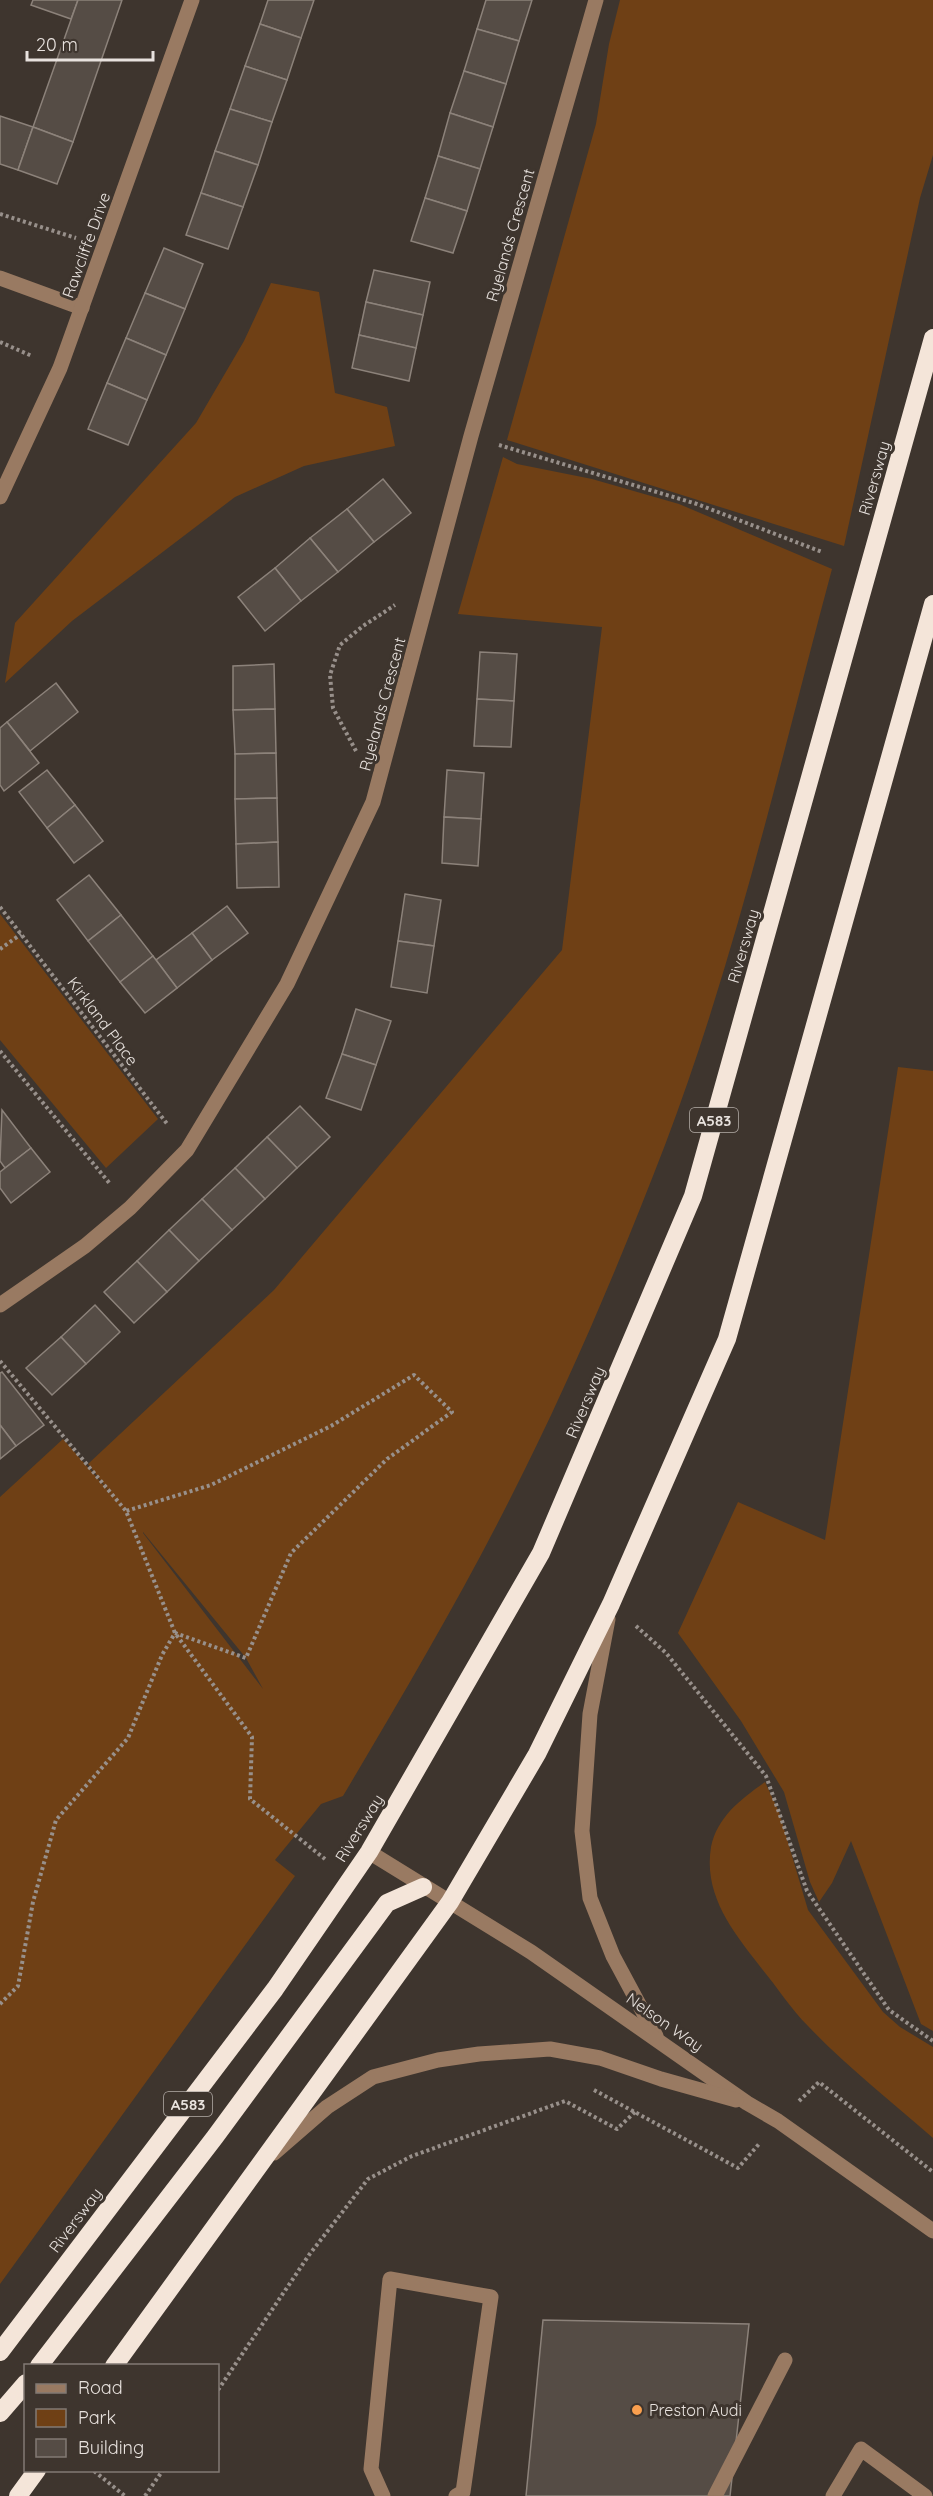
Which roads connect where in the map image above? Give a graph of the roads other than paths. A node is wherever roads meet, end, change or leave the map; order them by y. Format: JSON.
{"nodes":[{"id":1,"x":192,"y":0,"type":"edge"},
{"id":2,"x":596,"y":0,"type":"edge"},
{"id":3,"x":0,"y":278,"type":"edge"},
{"id":4,"x":82,"y":308,"type":"junction"},
{"id":5,"x":933,"y":338,"type":"edge"},
{"id":6,"x":0,"y":497,"type":"edge"},
{"id":7,"x":933,"y":604,"type":"edge"},
{"id":8,"x":0,"y":1305,"type":"edge"},
{"id":9,"x":611,"y":1604,"type":"junction"},
{"id":10,"x":369,"y":1852,"type":"junction"},
{"id":11,"x":423,"y":1887,"type":"junction"},
{"id":12,"x":450,"y":1902,"type":"junction"},
{"id":13,"x":657,"y":2038,"type":"junction"},
{"id":14,"x":747,"y":2103,"type":"junction"},
{"id":15,"x":263,"y":2162,"type":"junction"},
{"id":16,"x":933,"y":2231,"type":"edge"},
{"id":17,"x":0,"y":2352,"type":"edge"},
{"id":18,"x":785,"y":2360,"type":"dead end"},
{"id":19,"x":41,"y":2364,"type":"edge"},
{"id":20,"x":115,"y":2364,"type":"edge"},
{"id":21,"x":24,"y":2385,"type":"edge"},
{"id":22,"x":0,"y":2413,"type":"edge"},
{"id":23,"x":36,"y":2472,"type":"edge"},
{"id":24,"x":18,"y":2496,"type":"edge"},
{"id":25,"x":383,"y":2496,"type":"edge"},
{"id":26,"x":456,"y":2496,"type":"edge"},
{"id":27,"x":715,"y":2496,"type":"edge"},
{"id":28,"x":833,"y":2496,"type":"edge"},
{"id":29,"x":925,"y":2496,"type":"edge"}],
"edges":[{"from":1,"to":4,"type":"street","name":"Rawcliffe Drive"},
{"from":2,"to":8,"type":"street","name":"Ryelands Crescent"},
{"from":3,"to":4,"type":"street"},
{"from":4,"to":6,"type":"street","name":"Rawcliffe Drive"},
{"from":5,"to":10,"type":"highway","name":"Riversway","number":"A583"},
{"from":7,"to":9,"type":"highway"},
{"from":9,"to":12,"type":"highway"},
{"from":9,"to":13,"type":"street"},
{"from":10,"to":11,"type":"street","name":"Nelson Way"},
{"from":10,"to":17,"type":"highway","name":"Riversway","number":"A583"},
{"from":11,"to":12,"type":"street","name":"Nelson Way"},
{"from":11,"to":19,"type":"highway","number":"A583"},
{"from":12,"to":13,"type":"street","name":"Nelson Way"},
{"from":12,"to":15,"type":"highway"},
{"from":13,"to":14,"type":"street","name":"Nelson Way"},
{"from":14,"to":15,"type":"street"},
{"from":14,"to":16,"type":"street","name":"Nelson Way"},
{"from":15,"to":20,"type":"highway"},
{"from":18,"to":27,"type":"street"},
{"from":21,"to":22,"type":"highway"},
{"from":23,"to":24,"type":"highway"},
{"from":25,"to":26,"type":"street"},
{"from":28,"to":29,"type":"street"}]}
